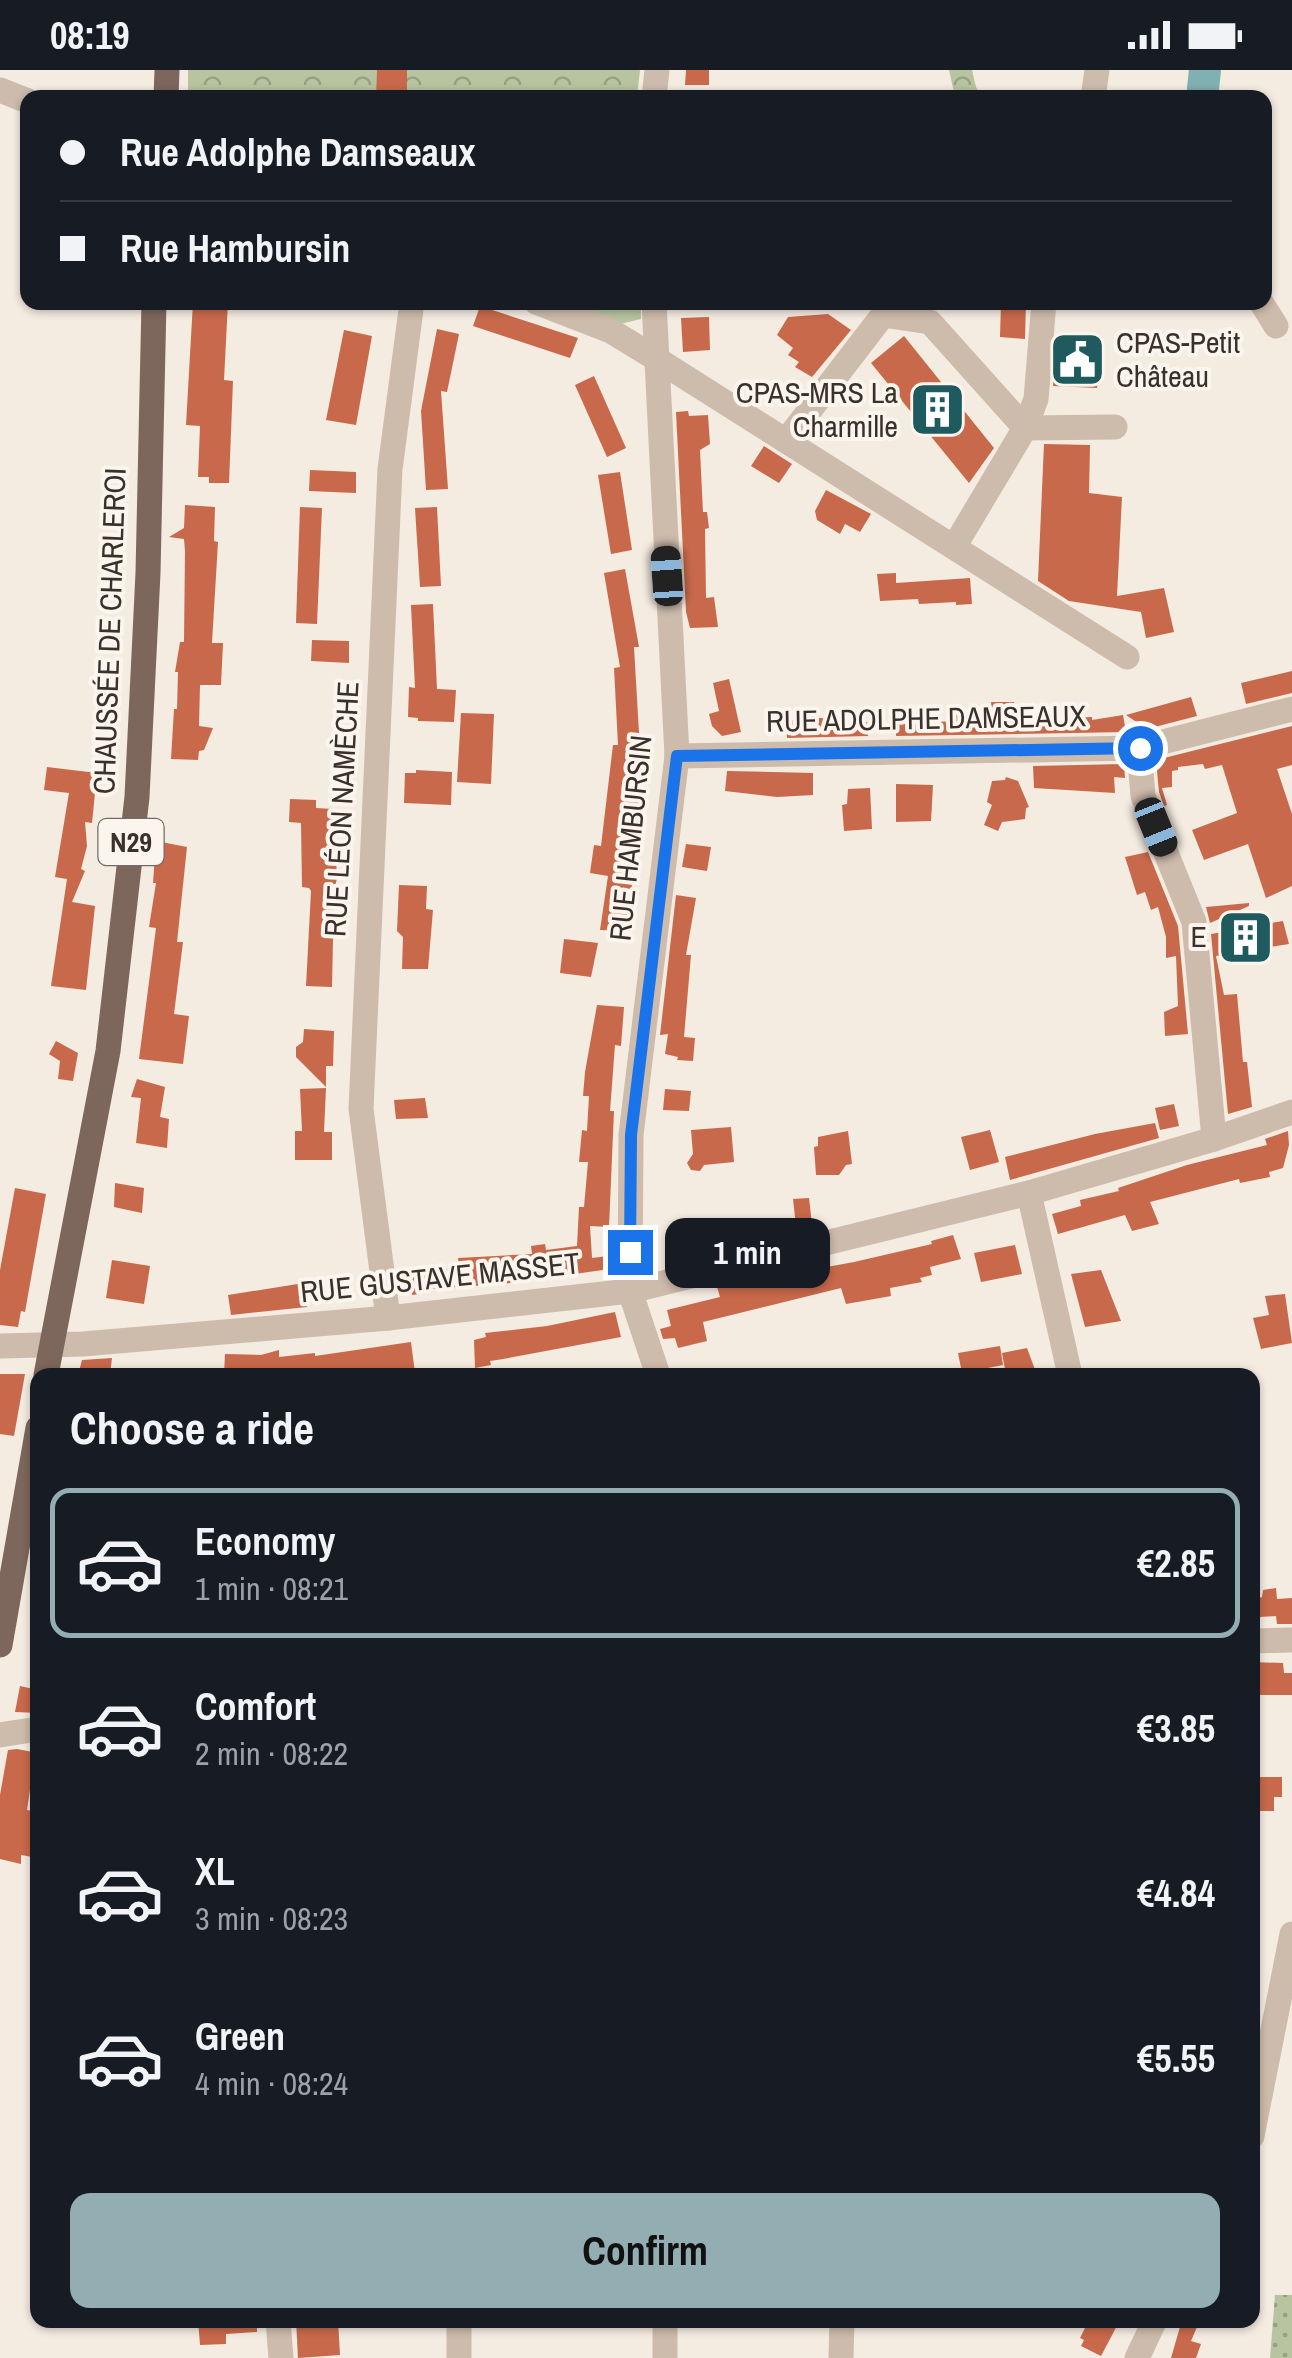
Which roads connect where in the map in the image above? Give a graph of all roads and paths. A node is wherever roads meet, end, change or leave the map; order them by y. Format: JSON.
{"nodes":[{"id":1,"x":154,"y":310,"type":"edge"},
{"id":2,"x":411,"y":310,"type":"edge"},
{"id":3,"x":556,"y":310,"type":"edge"},
{"id":4,"x":654,"y":310,"type":"edge"},
{"id":5,"x":1043,"y":310,"type":"edge"},
{"id":6,"x":1267,"y":310,"type":"edge"},
{"id":7,"x":1276,"y":326,"type":"dead end"},
{"id":8,"x":655,"y":358,"type":"junction"},
{"id":9,"x":1115,"y":427,"type":"dead end"},
{"id":10,"x":1024,"y":428,"type":"junction"},
{"id":11,"x":786,"y":441,"type":"junction"},
{"id":12,"x":954,"y":547,"type":"junction"},
{"id":13,"x":1127,"y":656,"type":"dead end"},
{"id":14,"x":1292,"y":709,"type":"edge"},
{"id":15,"x":1140,"y":748,"type":"junction"},
{"id":16,"x":677,"y":756,"type":"junction"},
{"id":17,"x":1292,"y":1112,"type":"edge"},
{"id":18,"x":1214,"y":1139,"type":"junction"},
{"id":19,"x":1028,"y":1193,"type":"junction"},
{"id":20,"x":630,"y":1291,"type":"junction"},
{"id":21,"x":388,"y":1318,"type":"junction"},
{"id":22,"x":0,"y":1346,"type":"edge"},
{"id":23,"x":50,"y":1346,"type":"junction"},
{"id":24,"x":47,"y":1368,"type":"edge"},
{"id":25,"x":656,"y":1368,"type":"edge"},
{"id":26,"x":1068,"y":1368,"type":"edge"},
{"id":27,"x":30,"y":1474,"type":"edge"},
{"id":28,"x":1292,"y":1640,"type":"edge"},
{"id":29,"x":1260,"y":1641,"type":"edge"},
{"id":30,"x":0,"y":1646,"type":"edge"},
{"id":31,"x":30,"y":1730,"type":"edge"},
{"id":32,"x":0,"y":1735,"type":"edge"},
{"id":33,"x":1292,"y":1934,"type":"edge"},
{"id":34,"x":1260,"y":2096,"type":"edge"},
{"id":35,"x":279,"y":2328,"type":"edge"},
{"id":36,"x":459,"y":2328,"type":"edge"},
{"id":37,"x":665,"y":2328,"type":"edge"},
{"id":38,"x":842,"y":2328,"type":"edge"},
{"id":39,"x":1151,"y":2328,"type":"edge"},
{"id":40,"x":281,"y":2358,"type":"edge"},
{"id":41,"x":459,"y":2358,"type":"edge"},
{"id":42,"x":664,"y":2358,"type":"edge"},
{"id":43,"x":842,"y":2358,"type":"edge"},
{"id":44,"x":1137,"y":2358,"type":"edge"}],
"edges":[{"from":1,"to":23,"type":"main road","name":"CHAUSSÉE DE CHARLEROI","number":"N29"},
{"from":2,"to":21,"type":"street","name":"RUE LÉON NAMÈCHE"},
{"from":3,"to":8,"type":"street"},
{"from":4,"to":8,"type":"street","name":"RUE HAMBURSIN"},
{"from":5,"to":10,"type":"street"},
{"from":6,"to":7,"type":"street"},
{"from":8,"to":11,"type":"street"},
{"from":8,"to":16,"type":"street","name":"RUE HAMBURSIN"},
{"from":9,"to":10,"type":"street"},
{"from":10,"to":11,"type":"street"},
{"from":10,"to":12,"type":"street"},
{"from":11,"to":12,"type":"street"},
{"from":12,"to":13,"type":"street"},
{"from":14,"to":15,"type":"street","name":"RUE ADOLPHE DAMSEAUX"},
{"from":15,"to":16,"type":"street","name":"RUE ADOLPHE DAMSEAUX"},
{"from":15,"to":18,"type":"street"},
{"from":16,"to":20,"type":"street","name":"RUE HAMBURSIN"},
{"from":17,"to":18,"type":"street","name":"RUE GUSTAVE MASSET"},
{"from":18,"to":19,"type":"street","name":"RUE GUSTAVE MASSET"},
{"from":19,"to":20,"type":"street","name":"RUE GUSTAVE MASSET"},
{"from":19,"to":26,"type":"street"},
{"from":20,"to":21,"type":"street","name":"RUE GUSTAVE MASSET"},
{"from":20,"to":25,"type":"street","name":"RUE HAMBURSIN"},
{"from":21,"to":23,"type":"street","name":"RUE GUSTAVE MASSET"},
{"from":22,"to":23,"type":"street","name":"RUE GUSTAVE MASSET"},
{"from":23,"to":24,"type":"main road","name":"CHAUSSÉE DE CHARLEROI","number":"N29"},
{"from":27,"to":30,"type":"main road"},
{"from":28,"to":29,"type":"street"},
{"from":31,"to":32,"type":"street"},
{"from":33,"to":34,"type":"street"},
{"from":35,"to":40,"type":"street"},
{"from":36,"to":41,"type":"street"},
{"from":37,"to":42,"type":"street"},
{"from":38,"to":43,"type":"street"},
{"from":39,"to":44,"type":"street"}]}
